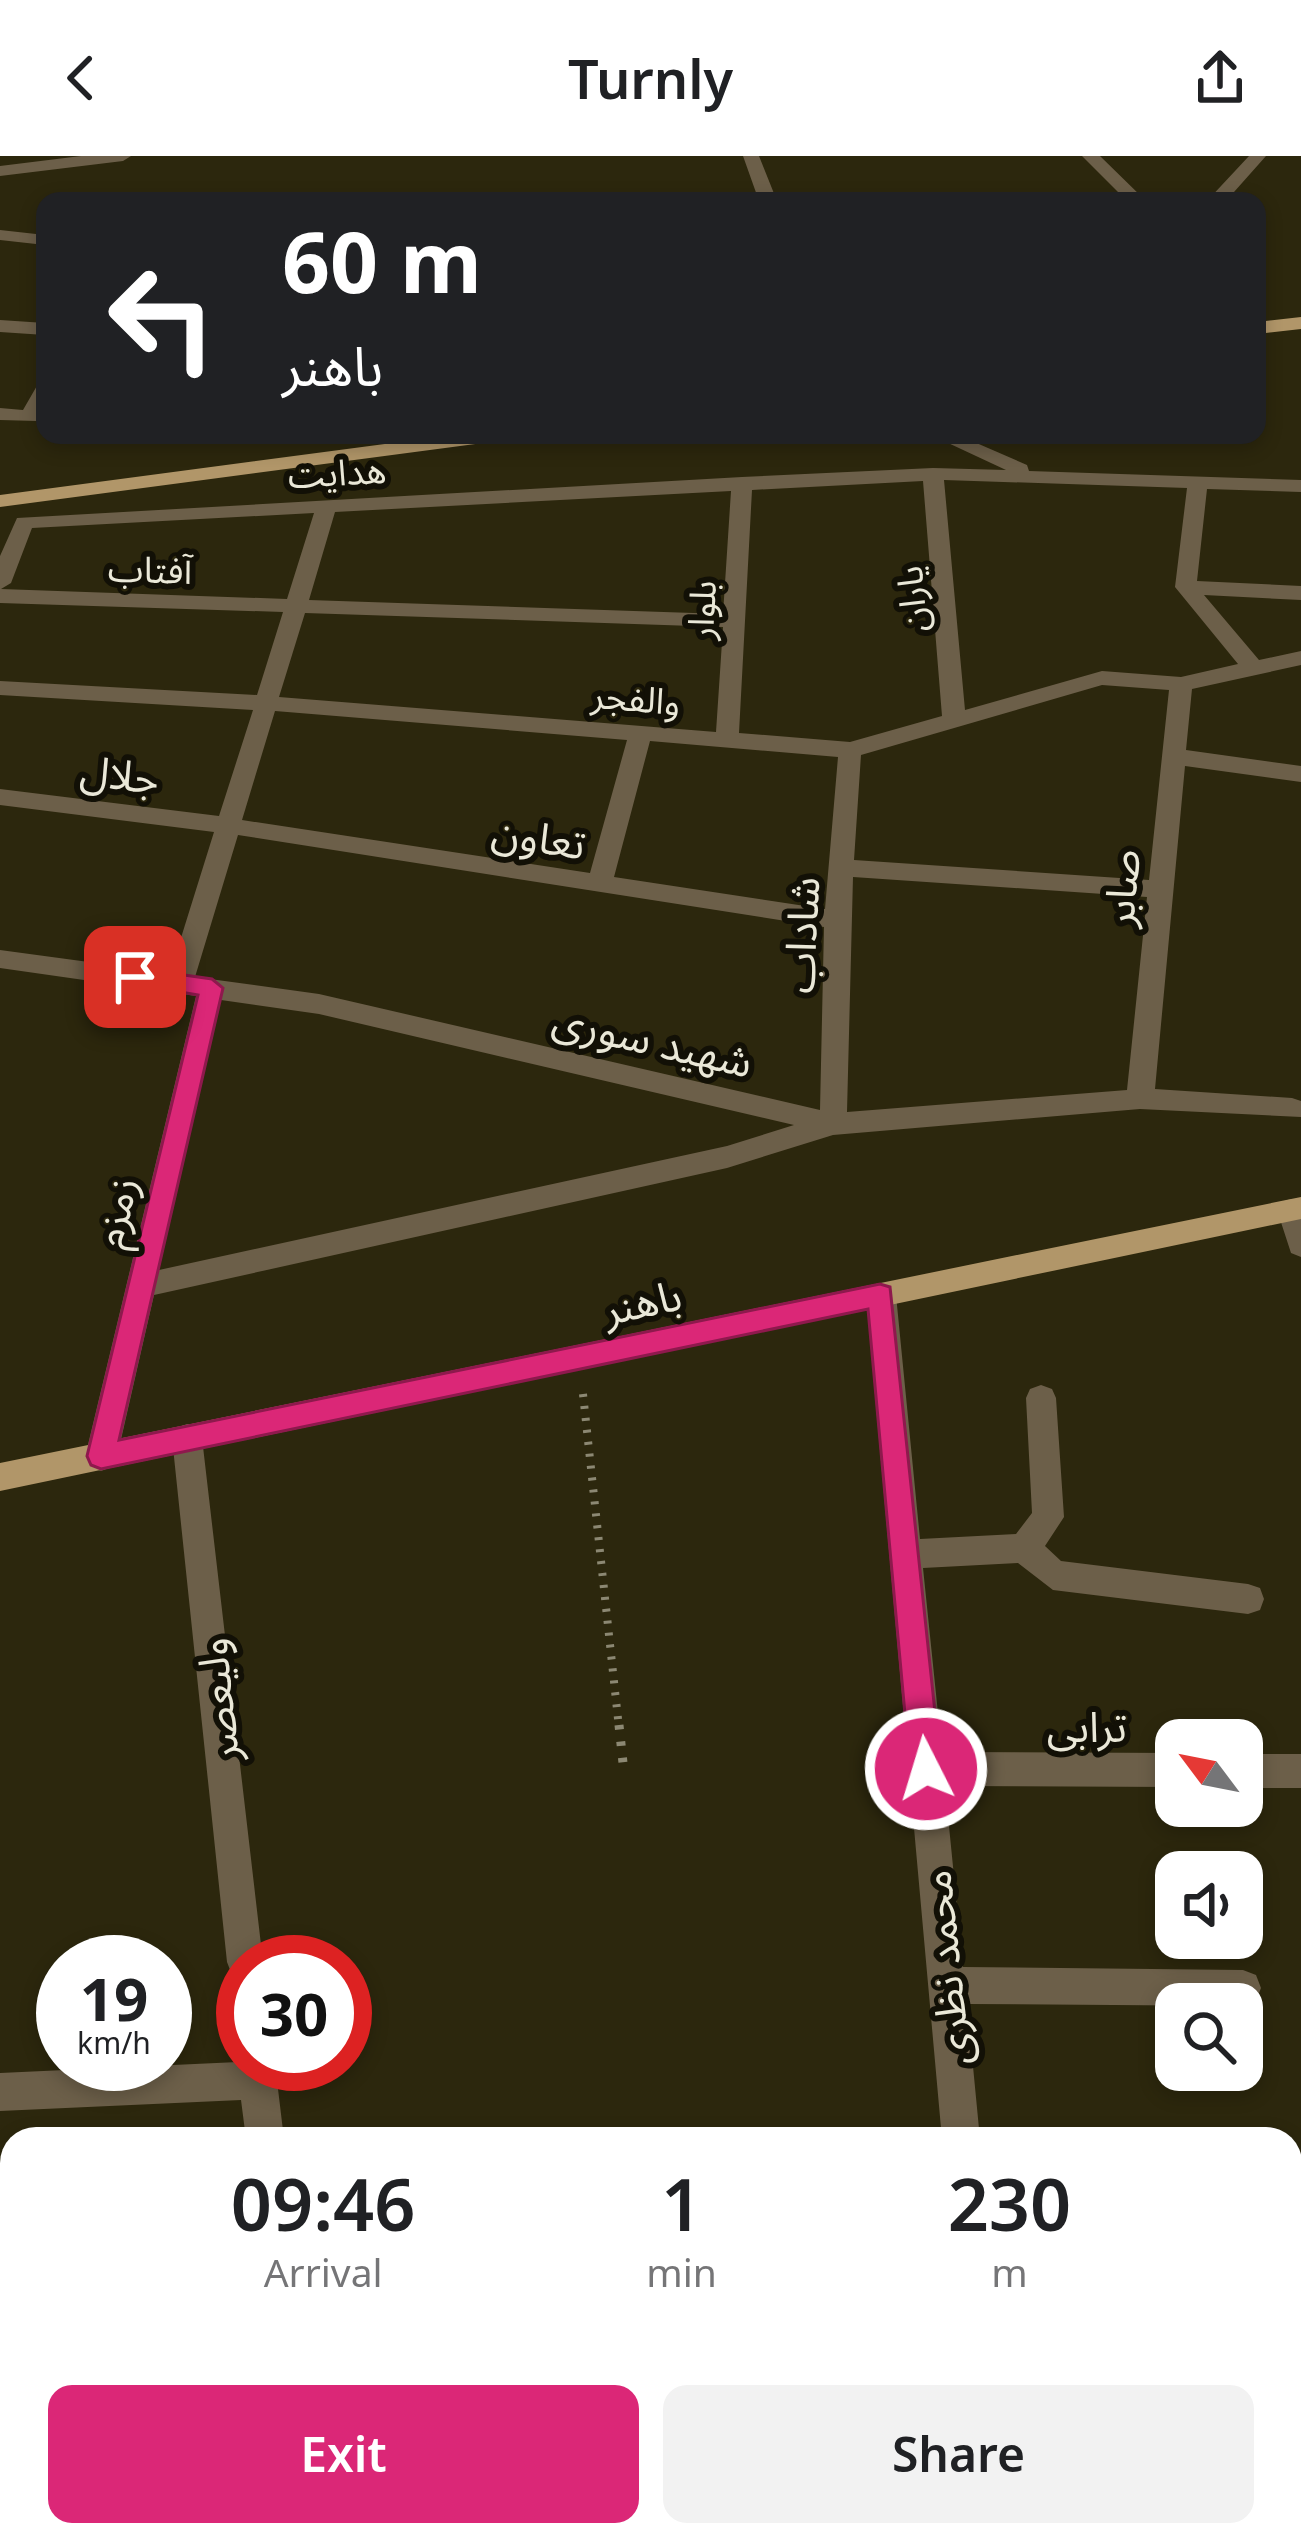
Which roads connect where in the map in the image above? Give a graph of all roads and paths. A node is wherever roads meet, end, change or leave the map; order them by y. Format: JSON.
{"nodes":[{"id":1,"x":123,"y":156,"type":"edge"},
{"id":2,"x":751,"y":156,"type":"edge"},
{"id":3,"x":1090,"y":156,"type":"edge"},
{"id":4,"x":1258,"y":156,"type":"edge"},
{"id":5,"x":0,"y":171,"type":"edge"},
{"id":6,"x":765,"y":192,"type":"edge"},
{"id":7,"x":1128,"y":192,"type":"edge"},
{"id":8,"x":1224,"y":192,"type":"edge"},
{"id":9,"x":0,"y":235,"type":"edge"},
{"id":10,"x":36,"y":238,"type":"edge"},
{"id":11,"x":1301,"y":323,"type":"edge"},
{"id":12,"x":0,"y":326,"type":"edge"},
{"id":13,"x":1266,"y":327,"type":"edge"},
{"id":14,"x":36,"y":328,"type":"edge"},
{"id":15,"x":36,"y":404,"type":"edge"},
{"id":16,"x":0,"y":415,"type":"edge"},
{"id":17,"x":429,"y":444,"type":"edge"},
{"id":18,"x":962,"y":444,"type":"edge"},
{"id":19,"x":933,"y":473,"type":"junction"},
{"id":20,"x":1031,"y":473,"type":"junction"},
{"id":21,"x":1198,"y":481,"type":"junction"},
{"id":22,"x":742,"y":483,"type":"junction"},
{"id":23,"x":1301,"y":485,"type":"edge"},
{"id":24,"x":0,"y":501,"type":"edge"},
{"id":25,"x":327,"y":506,"type":"junction"},
{"id":26,"x":0,"y":583,"type":"edge"},
{"id":27,"x":1186,"y":587,"type":"junction"},
{"id":28,"x":1301,"y":593,"type":"edge"},
{"id":29,"x":0,"y":596,"type":"edge"},
{"id":30,"x":297,"y":607,"type":"junction"},
{"id":31,"x":734,"y":621,"type":"junction"},
{"id":32,"x":1301,"y":658,"type":"edge"},
{"id":33,"x":1256,"y":671,"type":"junction"},
{"id":34,"x":1181,"y":684,"type":"junction"},
{"id":35,"x":0,"y":688,"type":"edge"},
{"id":36,"x":267,"y":703,"type":"junction"},
{"id":37,"x":954,"y":720,"type":"junction"},
{"id":38,"x":640,"y":734,"type":"junction"},
{"id":39,"x":727,"y":741,"type":"junction"},
{"id":40,"x":850,"y":750,"type":"junction"},
{"id":41,"x":1171,"y":756,"type":"junction"},
{"id":42,"x":1301,"y":774,"type":"edge"},
{"id":43,"x":0,"y":797,"type":"edge"},
{"id":44,"x":230,"y":826,"type":"junction"},
{"id":45,"x":842,"y":868,"type":"junction"},
{"id":46,"x":599,"y":885,"type":"junction"},
{"id":47,"x":1159,"y":889,"type":"junction"},
{"id":48,"x":837,"y":920,"type":"junction"},
{"id":49,"x":0,"y":959,"type":"edge"},
{"id":50,"x":180,"y":983,"type":"junction"},
{"id":51,"x":212,"y":988,"type":"junction"},
{"id":52,"x":1140,"y":1099,"type":"junction"},
{"id":53,"x":1292,"y":1109,"type":"dead end"},
{"id":54,"x":832,"y":1124,"type":"junction"},
{"id":55,"x":1296,"y":1209,"type":"edge"},
{"id":56,"x":1301,"y":1245,"type":"edge"},
{"id":57,"x":140,"y":1286,"type":"junction"},
{"id":58,"x":880,"y":1295,"type":"junction"},
{"id":59,"x":579,"y":1357,"type":"junction"},
{"id":60,"x":1041,"y":1397,"type":"dead end"},
{"id":61,"x":187,"y":1438,"type":"junction"},
{"id":62,"x":101,"y":1456,"type":"junction"},
{"id":63,"x":0,"y":1478,"type":"edge"},
{"id":64,"x":1024,"y":1548,"type":"junction"},
{"id":65,"x":907,"y":1554,"type":"junction"},
{"id":66,"x":1248,"y":1599,"type":"dead end"},
{"id":67,"x":622,"y":1763,"type":"dead end"},
{"id":68,"x":926,"y":1769,"type":"junction"},
{"id":69,"x":1155,"y":1770,"type":"edge"},
{"id":70,"x":1263,"y":1771,"type":"edge"},
{"id":71,"x":1301,"y":1771,"type":"edge"},
{"id":72,"x":242,"y":1935,"type":"edge"},
{"id":73,"x":944,"y":1985,"type":"junction"},
{"id":74,"x":1155,"y":1987,"type":"edge"},
{"id":75,"x":216,"y":2075,"type":"edge"},
{"id":76,"x":259,"y":2091,"type":"edge"},
{"id":77,"x":0,"y":2092,"type":"edge"},
{"id":78,"x":264,"y":2127,"type":"edge"},
{"id":79,"x":960,"y":2127,"type":"edge"}],
"edges":[{"from":1,"to":5,"type":"street"},
{"from":2,"to":6,"type":"street"},
{"from":3,"to":7,"type":"street"},
{"from":4,"to":8,"type":"street"},
{"from":9,"to":10,"type":"street"},
{"from":11,"to":13,"type":"main road"},
{"from":12,"to":14,"type":"street"},
{"from":15,"to":16,"type":"street"},
{"from":17,"to":24,"type":"main road"},
{"from":18,"to":20,"type":"street"},
{"from":19,"to":20,"type":"street","name":"هدایت"},
{"from":19,"to":22,"type":"street","name":"هدایت"},
{"from":19,"to":37,"type":"street","name":"یاران"},
{"from":20,"to":21,"type":"street","name":"هدایت"},
{"from":21,"to":23,"type":"street","name":"هدایت"},
{"from":21,"to":27,"type":"street"},
{"from":22,"to":25,"type":"street","name":"هدایت"},
{"from":22,"to":31,"type":"street","name":"بلوار"},
{"from":25,"to":26,"type":"street","name":"هدایت"},
{"from":25,"to":30,"type":"street"},
{"from":27,"to":28,"type":"street"},
{"from":27,"to":33,"type":"street"},
{"from":29,"to":30,"type":"street","name":"آفتاب"},
{"from":30,"to":31,"type":"street","name":"آفتاب"},
{"from":30,"to":36,"type":"street"},
{"from":31,"to":39,"type":"street","name":"بلوار"},
{"from":32,"to":33,"type":"street","name":"والفجر"},
{"from":33,"to":34,"type":"street","name":"والفجر"},
{"from":34,"to":37,"type":"street","name":"والفجر"},
{"from":34,"to":41,"type":"street","name":"صابر"},
{"from":35,"to":36,"type":"street","name":"والفجر"},
{"from":36,"to":38,"type":"street","name":"والفجر"},
{"from":36,"to":44,"type":"street"},
{"from":37,"to":40,"type":"street","name":"والفجر"},
{"from":38,"to":39,"type":"street","name":"والفجر"},
{"from":38,"to":46,"type":"street"},
{"from":39,"to":40,"type":"street","name":"والفجر"},
{"from":40,"to":45,"type":"street","name":"شاداب"},
{"from":41,"to":42,"type":"street"},
{"from":41,"to":47,"type":"street","name":"صابر"},
{"from":43,"to":44,"type":"street","name":"جلال"},
{"from":44,"to":46,"type":"street","name":"تعاون"},
{"from":44,"to":50,"type":"street"},
{"from":45,"to":47,"type":"street"},
{"from":45,"to":48,"type":"street","name":"شاداب"},
{"from":46,"to":48,"type":"street","name":"تعاون"},
{"from":47,"to":52,"type":"street","name":"صابر"},
{"from":48,"to":54,"type":"street","name":"شاداب"},
{"from":49,"to":50,"type":"street","name":"شهید سوری"},
{"from":50,"to":51,"type":"street","name":"شهید سوری"},
{"from":51,"to":54,"type":"street","name":"شهید سوری"},
{"from":51,"to":57,"type":"street","name":"زمزم"},
{"from":52,"to":53,"type":"street","name":"شهید سوری"},
{"from":52,"to":54,"type":"street","name":"شهید سوری"},
{"from":54,"to":57,"type":"street"},
{"from":55,"to":56,"type":"street"},
{"from":55,"to":58,"type":"main road","name":"باهنر"},
{"from":57,"to":62,"type":"street","name":"زمزم"},
{"from":58,"to":59,"type":"main road","name":"باهنر"},
{"from":58,"to":65,"type":"street","name":"محمد نظری"},
{"from":59,"to":61,"type":"main road","name":"باهنر"},
{"from":59,"to":67,"type":"path"},
{"from":60,"to":64,"type":"street"},
{"from":61,"to":62,"type":"main road","name":"باهنر"},
{"from":61,"to":72,"type":"street","name":"ولیعصر"},
{"from":62,"to":63,"type":"main road","name":"باهنر"},
{"from":64,"to":65,"type":"street"},
{"from":64,"to":66,"type":"street"},
{"from":65,"to":68,"type":"street","name":"محمد نظری"},
{"from":68,"to":69,"type":"street","name":"ترابی"},
{"from":68,"to":73,"type":"street","name":"محمد نظری"},
{"from":70,"to":71,"type":"street"},
{"from":73,"to":74,"type":"street"},
{"from":73,"to":79,"type":"street","name":"محمد نظری"},
{"from":75,"to":77,"type":"street"},
{"from":76,"to":78,"type":"street"}]}
